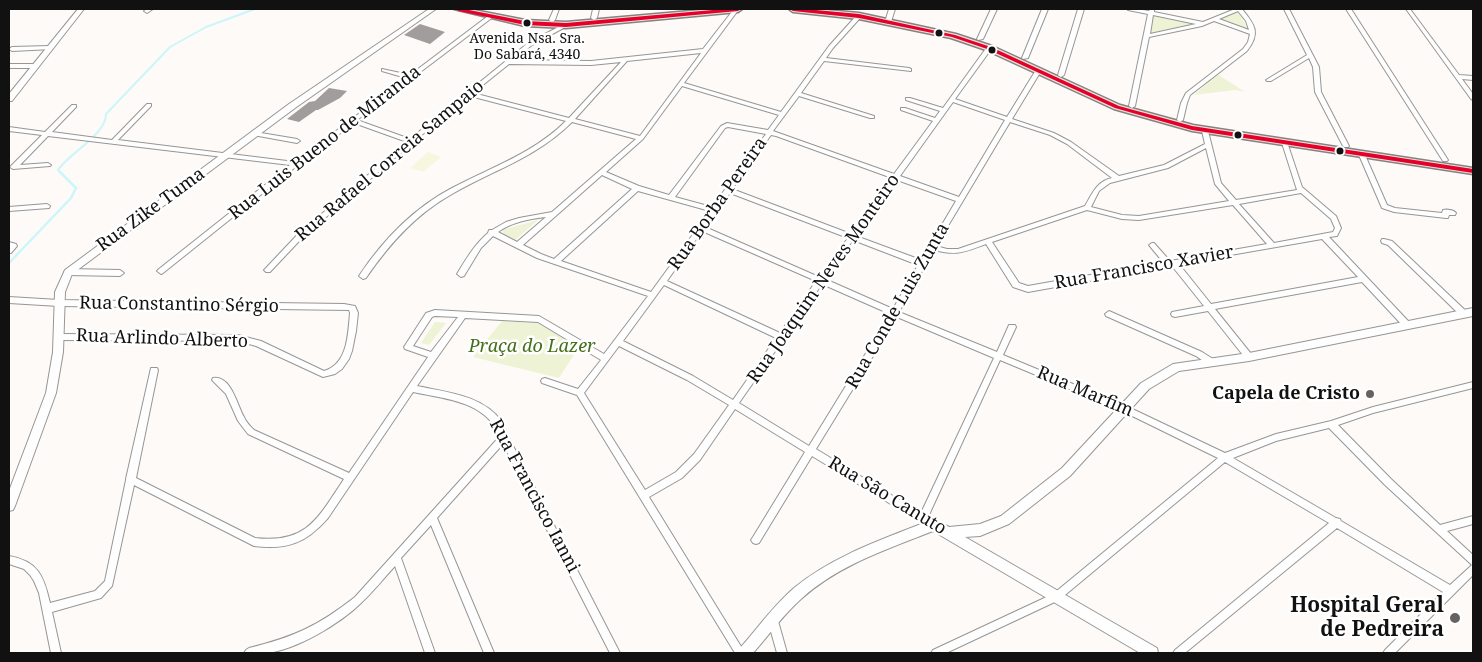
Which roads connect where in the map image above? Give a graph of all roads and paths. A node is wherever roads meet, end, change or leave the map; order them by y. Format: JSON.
{"nodes":[{"id":1,"x":81,"y":9,"type":"edge"},
{"id":2,"x":433,"y":9,"type":"edge"},
{"id":3,"x":458,"y":9,"type":"edge"},
{"id":4,"x":556,"y":9,"type":"edge"},
{"id":5,"x":596,"y":9,"type":"edge"},
{"id":6,"x":680,"y":9,"type":"edge"},
{"id":7,"x":737,"y":9,"type":"edge"},
{"id":8,"x":793,"y":9,"type":"edge"},
{"id":9,"x":842,"y":9,"type":"edge"},
{"id":10,"x":994,"y":9,"type":"edge"},
{"id":11,"x":1045,"y":9,"type":"edge"},
{"id":12,"x":1082,"y":9,"type":"edge"},
{"id":13,"x":1130,"y":9,"type":"edge"},
{"id":14,"x":1239,"y":9,"type":"edge"},
{"id":15,"x":1286,"y":9,"type":"edge"},
{"id":16,"x":1348,"y":9,"type":"edge"},
{"id":17,"x":1408,"y":9,"type":"edge"},
{"id":18,"x":477,"y":10,"type":"edge"},
{"id":19,"x":635,"y":11,"type":"edge"},
{"id":20,"x":717,"y":11,"type":"junction"},
{"id":21,"x":1152,"y":11,"type":"edge"},
{"id":22,"x":859,"y":16,"type":"junction"},
{"id":23,"x":890,"y":16,"type":"edge"},
{"id":24,"x":490,"y":17,"type":"junction"},
{"id":25,"x":594,"y":18,"type":"junction"},
{"id":26,"x":1214,"y":19,"type":"junction"},
{"id":27,"x":552,"y":20,"type":"junction"},
{"id":28,"x":727,"y":22,"type":"junction"},
{"id":29,"x":1202,"y":24,"type":"junction"},
{"id":30,"x":566,"y":25,"type":"junction"},
{"id":31,"x":1253,"y":33,"type":"junction"},
{"id":32,"x":1146,"y":36,"type":"junction"},
{"id":33,"x":980,"y":39,"type":"junction"},
{"id":34,"x":50,"y":48,"type":"junction"},
{"id":35,"x":989,"y":48,"type":"junction"},
{"id":36,"x":12,"y":49,"type":"dead end"},
{"id":37,"x":704,"y":51,"type":"junction"},
{"id":38,"x":1310,"y":55,"type":"junction"},
{"id":39,"x":1026,"y":58,"type":"junction"},
{"id":40,"x":626,"y":59,"type":"junction"},
{"id":41,"x":822,"y":59,"type":"junction"},
{"id":42,"x":509,"y":62,"type":"junction"},
{"id":43,"x":9,"y":66,"type":"edge"},
{"id":44,"x":36,"y":66,"type":"junction"},
{"id":45,"x":384,"y":70,"type":"dead end"},
{"id":46,"x":910,"y":70,"type":"dead end"},
{"id":47,"x":1038,"y":72,"type":"junction"},
{"id":48,"x":1061,"y":75,"type":"junction"},
{"id":49,"x":410,"y":77,"type":"junction"},
{"id":50,"x":1458,"y":77,"type":"junction"},
{"id":51,"x":1473,"y":78,"type":"edge"},
{"id":52,"x":1269,"y":80,"type":"dead end"},
{"id":53,"x":680,"y":84,"type":"junction"},
{"id":54,"x":469,"y":94,"type":"junction"},
{"id":55,"x":798,"y":94,"type":"junction"},
{"id":56,"x":1473,"y":98,"type":"edge"},
{"id":57,"x":9,"y":99,"type":"edge"},
{"id":58,"x":908,"y":100,"type":"dead end"},
{"id":59,"x":952,"y":100,"type":"junction"},
{"id":60,"x":149,"y":105,"type":"dead end"},
{"id":61,"x":74,"y":106,"type":"dead end"},
{"id":62,"x":1132,"y":106,"type":"junction"},
{"id":63,"x":903,"y":109,"type":"dead end"},
{"id":64,"x":944,"y":110,"type":"junction"},
{"id":65,"x":782,"y":114,"type":"junction"},
{"id":66,"x":872,"y":116,"type":"dead end"},
{"id":67,"x":573,"y":119,"type":"junction"},
{"id":68,"x":1009,"y":119,"type":"junction"},
{"id":69,"x":937,"y":120,"type":"junction"},
{"id":70,"x":1180,"y":120,"type":"junction"},
{"id":71,"x":353,"y":121,"type":"junction"},
{"id":72,"x":9,"y":129,"type":"edge"},
{"id":73,"x":1206,"y":131,"type":"junction"},
{"id":74,"x":46,"y":133,"type":"junction"},
{"id":75,"x":255,"y":134,"type":"junction"},
{"id":76,"x":768,"y":134,"type":"junction"},
{"id":77,"x":1255,"y":135,"type":"junction"},
{"id":78,"x":641,"y":138,"type":"junction"},
{"id":79,"x":114,"y":141,"type":"junction"},
{"id":80,"x":297,"y":141,"type":"dead end"},
{"id":81,"x":411,"y":141,"type":"junction"},
{"id":82,"x":1285,"y":143,"type":"junction"},
{"id":83,"x":1207,"y":145,"type":"junction"},
{"id":84,"x":1346,"y":146,"type":"junction"},
{"id":85,"x":226,"y":155,"type":"junction"},
{"id":86,"x":1362,"y":155,"type":"junction"},
{"id":87,"x":1445,"y":160,"type":"junction"},
{"id":88,"x":296,"y":164,"type":"junction"},
{"id":89,"x":1473,"y":164,"type":"edge"},
{"id":90,"x":48,"y":165,"type":"dead end"},
{"id":91,"x":11,"y":167,"type":"edge"},
{"id":92,"x":1473,"y":171,"type":"edge"},
{"id":93,"x":602,"y":173,"type":"junction"},
{"id":94,"x":896,"y":177,"type":"junction"},
{"id":95,"x":1117,"y":178,"type":"junction"},
{"id":96,"x":637,"y":188,"type":"junction"},
{"id":97,"x":728,"y":190,"type":"junction"},
{"id":98,"x":1302,"y":191,"type":"junction"},
{"id":99,"x":670,"y":198,"type":"junction"},
{"id":100,"x":960,"y":200,"type":"junction"},
{"id":101,"x":1233,"y":202,"type":"junction"},
{"id":102,"x":47,"y":206,"type":"dead end"},
{"id":103,"x":1087,"y":208,"type":"junction"},
{"id":104,"x":9,"y":209,"type":"edge"},
{"id":105,"x":714,"y":210,"type":"junction"},
{"id":106,"x":1449,"y":212,"type":"dead end"},
{"id":107,"x":554,"y":214,"type":"junction"},
{"id":108,"x":700,"y":228,"type":"junction"},
{"id":109,"x":491,"y":232,"type":"junction"},
{"id":110,"x":852,"y":236,"type":"junction"},
{"id":111,"x":1324,"y":236,"type":"junction"},
{"id":112,"x":1384,"y":241,"type":"dead end"},
{"id":113,"x":988,"y":242,"type":"junction"},
{"id":114,"x":9,"y":244,"type":"edge"},
{"id":115,"x":1152,"y":244,"type":"dead end"},
{"id":116,"x":1272,"y":245,"type":"junction"},
{"id":117,"x":517,"y":246,"type":"junction"},
{"id":118,"x":932,"y":247,"type":"junction"},
{"id":119,"x":9,"y":251,"type":"edge"},
{"id":120,"x":555,"y":262,"type":"junction"},
{"id":121,"x":923,"y":264,"type":"junction"},
{"id":122,"x":1171,"y":264,"type":"junction"},
{"id":123,"x":268,"y":270,"type":"dead end"},
{"id":124,"x":162,"y":271,"type":"dead end"},
{"id":125,"x":68,"y":272,"type":"junction"},
{"id":126,"x":120,"y":273,"type":"dead end"},
{"id":127,"x":461,"y":274,"type":"dead end"},
{"id":128,"x":363,"y":276,"type":"dead end"},
{"id":129,"x":1362,"y":279,"type":"junction"},
{"id":130,"x":820,"y":281,"type":"junction"},
{"id":131,"x":663,"y":282,"type":"junction"},
{"id":132,"x":653,"y":295,"type":"junction"},
{"id":133,"x":9,"y":300,"type":"edge"},
{"id":134,"x":58,"y":303,"type":"junction"},
{"id":135,"x":349,"y":307,"type":"joint"},
{"id":136,"x":1210,"y":308,"type":"junction"},
{"id":137,"x":895,"y":313,"type":"junction"},
{"id":138,"x":464,"y":314,"type":"junction"},
{"id":139,"x":1109,"y":314,"type":"dead end"},
{"id":140,"x":1175,"y":314,"type":"dead end"},
{"id":141,"x":1469,"y":314,"type":"edge"},
{"id":142,"x":1407,"y":325,"type":"junction"},
{"id":143,"x":1012,"y":327,"type":"dead end"},
{"id":144,"x":58,"y":336,"type":"junction"},
{"id":145,"x":781,"y":337,"type":"junction"},
{"id":146,"x":619,"y":342,"type":"junction"},
{"id":147,"x":433,"y":356,"type":"junction"},
{"id":148,"x":1000,"y":356,"type":"junction"},
{"id":149,"x":1249,"y":357,"type":"junction"},
{"id":150,"x":606,"y":359,"type":"junction"},
{"id":151,"x":1210,"y":361,"type":"junction"},
{"id":152,"x":154,"y":370,"type":"dead end"},
{"id":153,"x":216,"y":380,"type":"dead end"},
{"id":154,"x":545,"y":381,"type":"dead end"},
{"id":155,"x":1473,"y":385,"type":"edge"},
{"id":156,"x":411,"y":388,"type":"junction"},
{"id":157,"x":580,"y":393,"type":"junction"},
{"id":158,"x":734,"y":406,"type":"junction"},
{"id":159,"x":1123,"y":408,"type":"junction"},
{"id":160,"x":1331,"y":424,"type":"junction"},
{"id":161,"x":504,"y":437,"type":"junction"},
{"id":162,"x":812,"y":450,"type":"junction"},
{"id":163,"x":1225,"y":458,"type":"junction"},
{"id":164,"x":350,"y":478,"type":"junction"},
{"id":165,"x":130,"y":479,"type":"junction"},
{"id":166,"x":644,"y":495,"type":"junction"},
{"id":167,"x":9,"y":506,"type":"edge"},
{"id":168,"x":433,"y":519,"type":"junction"},
{"id":169,"x":1473,"y":520,"type":"edge"},
{"id":170,"x":929,"y":522,"type":"junction"},
{"id":171,"x":1337,"y":522,"type":"junction"},
{"id":172,"x":1440,"y":530,"type":"junction"},
{"id":173,"x":947,"y":532,"type":"junction"},
{"id":174,"x":756,"y":540,"type":"dead end"},
{"id":175,"x":398,"y":559,"type":"junction"},
{"id":176,"x":9,"y":560,"type":"edge"},
{"id":177,"x":1473,"y":561,"type":"edge"},
{"id":178,"x":1473,"y":569,"type":"edge"},
{"id":179,"x":1451,"y":591,"type":"junction"},
{"id":180,"x":1056,"y":597,"type":"junction"},
{"id":181,"x":46,"y":609,"type":"junction"},
{"id":182,"x":773,"y":621,"type":"junction"},
{"id":183,"x":56,"y":653,"type":"edge"},
{"id":184,"x":250,"y":653,"type":"edge"},
{"id":185,"x":430,"y":653,"type":"edge"},
{"id":186,"x":489,"y":653,"type":"edge"},
{"id":187,"x":615,"y":653,"type":"edge"},
{"id":188,"x":740,"y":653,"type":"edge"},
{"id":189,"x":745,"y":653,"type":"edge"},
{"id":190,"x":782,"y":653,"type":"edge"},
{"id":191,"x":937,"y":653,"type":"edge"},
{"id":192,"x":1152,"y":653,"type":"edge"},
{"id":193,"x":1178,"y":653,"type":"edge"},
{"id":194,"x":1388,"y":653,"type":"edge"}],
"edges":[{"from":1,"to":34,"type":"street"},
{"from":2,"to":75,"type":"street","name":"Rua Zike Tuma"},
{"from":3,"to":18,"type":"main road"},
{"from":4,"to":27,"type":"street"},
{"from":5,"to":25,"type":"street"},
{"from":6,"to":19,"type":"main road"},
{"from":7,"to":20,"type":"main road"},
{"from":7,"to":28,"type":"street"},
{"from":8,"to":22,"type":"main road"},
{"from":9,"to":23,"type":"main road"},
{"from":10,"to":33,"type":"street"},
{"from":11,"to":39,"type":"street"},
{"from":12,"to":48,"type":"street"},
{"from":13,"to":21,"type":"street"},
{"from":14,"to":26,"type":"street"},
{"from":14,"to":31,"type":"street"},
{"from":15,"to":38,"type":"street"},
{"from":16,"to":87,"type":"street"},
{"from":17,"to":50,"type":"street"},
{"from":18,"to":24,"type":"main road"},
{"from":18,"to":27,"type":"main road"},
{"from":19,"to":25,"type":"main road"},
{"from":20,"to":28,"type":"street"},
{"from":20,"to":30,"type":"main road"},
{"from":21,"to":29,"type":"street"},
{"from":21,"to":32,"type":"street"},
{"from":22,"to":23,"type":"main road"},
{"from":22,"to":41,"type":"street","name":"Rua Borba Pereira"},
{"from":23,"to":33,"type":"main road"},
{"from":23,"to":35,"type":"main road"},
{"from":24,"to":30,"type":"main road"},
{"from":24,"to":49,"type":"street","name":"Rua Luis Bueno de Miranda"},
{"from":25,"to":27,"type":"main road"},
{"from":26,"to":29,"type":"street"},
{"from":26,"to":31,"type":"street"},
{"from":28,"to":37,"type":"street"},
{"from":29,"to":32,"type":"street"},
{"from":30,"to":42,"type":"street","name":"Rua Rafael Correia Sampaio"},
{"from":31,"to":70,"type":"street"},
{"from":32,"to":62,"type":"street"},
{"from":33,"to":39,"type":"main road"},
{"from":34,"to":36,"type":"street"},
{"from":34,"to":44,"type":"street"},
{"from":35,"to":47,"type":"main road"},
{"from":35,"to":59,"type":"street","name":"Rua Joaquim Neves Monteiro"},
{"from":37,"to":40,"type":"street"},
{"from":37,"to":53,"type":"street"},
{"from":38,"to":52,"type":"street"},
{"from":38,"to":84,"type":"street"},
{"from":39,"to":48,"type":"main road"},
{"from":40,"to":42,"type":"street"},
{"from":40,"to":67,"type":"street"},
{"from":41,"to":46,"type":"street"},
{"from":41,"to":55,"type":"street","name":"Rua Borba Pereira"},
{"from":42,"to":54,"type":"street","name":"Rua Rafael Correia Sampaio"},
{"from":43,"to":44,"type":"street"},
{"from":44,"to":57,"type":"street"},
{"from":45,"to":49,"type":"street"},
{"from":47,"to":68,"type":"street","name":"Rua Conde Luis Zunta"},
{"from":47,"to":73,"type":"main road"},
{"from":48,"to":62,"type":"main road"},
{"from":49,"to":71,"type":"street","name":"Rua Luis Bueno de Miranda"},
{"from":50,"to":51,"type":"street"},
{"from":50,"to":56,"type":"street"},
{"from":53,"to":65,"type":"street"},
{"from":53,"to":78,"type":"street"},
{"from":54,"to":67,"type":"street"},
{"from":54,"to":81,"type":"street","name":"Rua Rafael Correia Sampaio"},
{"from":55,"to":65,"type":"street","name":"Rua Borba Pereira"},
{"from":55,"to":66,"type":"street"},
{"from":58,"to":64,"type":"street"},
{"from":59,"to":64,"type":"street","name":"Rua Joaquim Neves Monteiro"},
{"from":59,"to":68,"type":"street"},
{"from":60,"to":79,"type":"street"},
{"from":61,"to":74,"type":"street"},
{"from":62,"to":70,"type":"main road"},
{"from":63,"to":69,"type":"street"},
{"from":64,"to":69,"type":"street","name":"Rua Joaquim Neves Monteiro"},
{"from":65,"to":76,"type":"street","name":"Rua Borba Pereira"},
{"from":67,"to":78,"type":"street"},
{"from":67,"to":128,"type":"street"},
{"from":68,"to":95,"type":"street"},
{"from":68,"to":100,"type":"street","name":"Rua Conde Luis Zunta"},
{"from":69,"to":94,"type":"street","name":"Rua Joaquim Neves Monteiro"},
{"from":70,"to":77,"type":"main road"},
{"from":71,"to":81,"type":"street"},
{"from":71,"to":88,"type":"street","name":"Rua Luis Bueno de Miranda"},
{"from":72,"to":74,"type":"street"},
{"from":73,"to":77,"type":"main road"},
{"from":73,"to":83,"type":"street"},
{"from":74,"to":79,"type":"street"},
{"from":74,"to":91,"type":"street"},
{"from":75,"to":80,"type":"street"},
{"from":75,"to":85,"type":"street","name":"Rua Zike Tuma"},
{"from":76,"to":94,"type":"street"},
{"from":76,"to":97,"type":"street","name":"Rua Borba Pereira"},
{"from":76,"to":99,"type":"street"},
{"from":77,"to":82,"type":"main road"},
{"from":77,"to":84,"type":"main road"},
{"from":78,"to":93,"type":"street"},
{"from":79,"to":85,"type":"street"},
{"from":81,"to":123,"type":"street","name":"Rua Rafael Correia Sampaio"},
{"from":82,"to":86,"type":"main road"},
{"from":82,"to":98,"type":"street"},
{"from":83,"to":95,"type":"street"},
{"from":83,"to":101,"type":"street"},
{"from":84,"to":87,"type":"main road"},
{"from":85,"to":88,"type":"street"},
{"from":85,"to":125,"type":"street","name":"Rua Zike Tuma"},
{"from":86,"to":92,"type":"main road"},
{"from":86,"to":106,"type":"street"},
{"from":87,"to":89,"type":"main road"},
{"from":88,"to":124,"type":"street","name":"Rua Luis Bueno de Miranda"},
{"from":90,"to":91,"type":"street"},
{"from":93,"to":96,"type":"street"},
{"from":93,"to":107,"type":"street"},
{"from":94,"to":100,"type":"street"},
{"from":94,"to":110,"type":"street","name":"Rua Joaquim Neves Monteiro"},
{"from":95,"to":103,"type":"street"},
{"from":96,"to":99,"type":"street"},
{"from":96,"to":120,"type":"street"},
{"from":97,"to":105,"type":"street","name":"Rua Borba Pereira"},
{"from":97,"to":110,"type":"street"},
{"from":98,"to":101,"type":"street"},
{"from":98,"to":111,"type":"street"},
{"from":99,"to":105,"type":"street"},
{"from":100,"to":118,"type":"street","name":"Rua Conde Luis Zunta"},
{"from":101,"to":103,"type":"street"},
{"from":101,"to":116,"type":"street"},
{"from":102,"to":104,"type":"street"},
{"from":103,"to":113,"type":"street"},
{"from":105,"to":108,"type":"street","name":"Rua Borba Pereira"},
{"from":107,"to":109,"type":"street"},
{"from":107,"to":117,"type":"street"},
{"from":108,"to":130,"type":"street","name":"Rua Marfim"},
{"from":108,"to":131,"type":"street","name":"Rua Borba Pereira"},
{"from":109,"to":117,"type":"street"},
{"from":109,"to":127,"type":"street"},
{"from":110,"to":121,"type":"street"},
{"from":110,"to":130,"type":"street","name":"Rua Joaquim Neves Monteiro"},
{"from":111,"to":116,"type":"street","name":"Rua Francisco Xavier"},
{"from":111,"to":129,"type":"street"},
{"from":112,"to":141,"type":"street"},
{"from":113,"to":118,"type":"street"},
{"from":113,"to":122,"type":"street","name":"Rua Francisco Xavier"},
{"from":114,"to":119,"type":"street"},
{"from":115,"to":122,"type":"street"},
{"from":116,"to":122,"type":"street","name":"Rua Francisco Xavier"},
{"from":117,"to":120,"type":"street"},
{"from":118,"to":121,"type":"street","name":"Rua Conde Luis Zunta"},
{"from":120,"to":132,"type":"street"},
{"from":121,"to":137,"type":"street","name":"Rua Conde Luis Zunta"},
{"from":122,"to":136,"type":"street"},
{"from":125,"to":126,"type":"street"},
{"from":125,"to":134,"type":"street"},
{"from":129,"to":136,"type":"street"},
{"from":129,"to":142,"type":"street"},
{"from":130,"to":137,"type":"street","name":"Rua Marfim"},
{"from":130,"to":145,"type":"street","name":"Rua Joaquim Neves Monteiro"},
{"from":131,"to":132,"type":"street","name":"Rua Borba Pereira"},
{"from":131,"to":145,"type":"street"},
{"from":132,"to":146,"type":"street","name":"Rua Borba Pereira"},
{"from":133,"to":134,"type":"street","name":"Rua Constantino Sérgio"},
{"from":134,"to":135,"type":"street","name":"Rua Constantino Sérgio"},
{"from":134,"to":144,"type":"street"},
{"from":135,"to":144,"type":"street","name":"Rua Arlindo Alberto"},
{"from":136,"to":140,"type":"street"},
{"from":136,"to":149,"type":"street"},
{"from":137,"to":148,"type":"street","name":"Rua Marfim"},
{"from":137,"to":162,"type":"street","name":"Rua Conde Luis Zunta"},
{"from":138,"to":147,"type":"street"},
{"from":138,"to":147,"type":"street"},
{"from":138,"to":150,"type":"street"},
{"from":139,"to":151,"type":"street"},
{"from":141,"to":142,"type":"street"},
{"from":142,"to":149,"type":"street"},
{"from":143,"to":148,"type":"street"},
{"from":144,"to":167,"type":"street"},
{"from":145,"to":158,"type":"street","name":"Rua Joaquim Neves Monteiro"},
{"from":146,"to":150,"type":"street","name":"Rua Borba Pereira"},
{"from":146,"to":158,"type":"street","name":"Rua São Canuto"},
{"from":147,"to":156,"type":"street"},
{"from":148,"to":159,"type":"street","name":"Rua Marfim"},
{"from":148,"to":170,"type":"street"},
{"from":149,"to":151,"type":"street"},
{"from":150,"to":157,"type":"street","name":"Rua Borba Pereira"},
{"from":151,"to":159,"type":"street"},
{"from":152,"to":165,"type":"street"},
{"from":153,"to":164,"type":"street"},
{"from":154,"to":157,"type":"street"},
{"from":155,"to":160,"type":"street"},
{"from":156,"to":161,"type":"street","name":"Rua Francisco Ianni"},
{"from":156,"to":164,"type":"street"},
{"from":157,"to":166,"type":"street"},
{"from":158,"to":162,"type":"street","name":"Rua São Canuto"},
{"from":158,"to":166,"type":"street","name":"Rua Joaquim Neves Monteiro"},
{"from":159,"to":163,"type":"street","name":"Rua Marfim"},
{"from":159,"to":173,"type":"street"},
{"from":160,"to":163,"type":"street"},
{"from":160,"to":172,"type":"street"},
{"from":161,"to":168,"type":"street"},
{"from":161,"to":187,"type":"street","name":"Rua Francisco Ianni"},
{"from":162,"to":170,"type":"street","name":"Rua São Canuto"},
{"from":162,"to":174,"type":"street","name":"Rua Conde Luis Zunta"},
{"from":163,"to":171,"type":"street","name":"Rua Marfim"},
{"from":163,"to":180,"type":"street"},
{"from":164,"to":165,"type":"street"},
{"from":165,"to":181,"type":"street"},
{"from":166,"to":188,"type":"street"},
{"from":168,"to":175,"type":"street"},
{"from":168,"to":186,"type":"street"},
{"from":169,"to":172,"type":"street"},
{"from":170,"to":173,"type":"street","name":"Rua São Canuto"},
{"from":170,"to":182,"type":"street"},
{"from":171,"to":179,"type":"street","name":"Rua Marfim"},
{"from":171,"to":193,"type":"street"},
{"from":172,"to":177,"type":"street"},
{"from":173,"to":180,"type":"street","name":"Rua São Canuto"},
{"from":175,"to":184,"type":"street"},
{"from":175,"to":185,"type":"street"},
{"from":176,"to":181,"type":"street"},
{"from":178,"to":179,"type":"street"},
{"from":179,"to":194,"type":"street"},
{"from":180,"to":191,"type":"street"},
{"from":180,"to":192,"type":"street","name":"Rua São Canuto"},
{"from":181,"to":183,"type":"street"},
{"from":182,"to":189,"type":"street"},
{"from":182,"to":190,"type":"street"}]}
